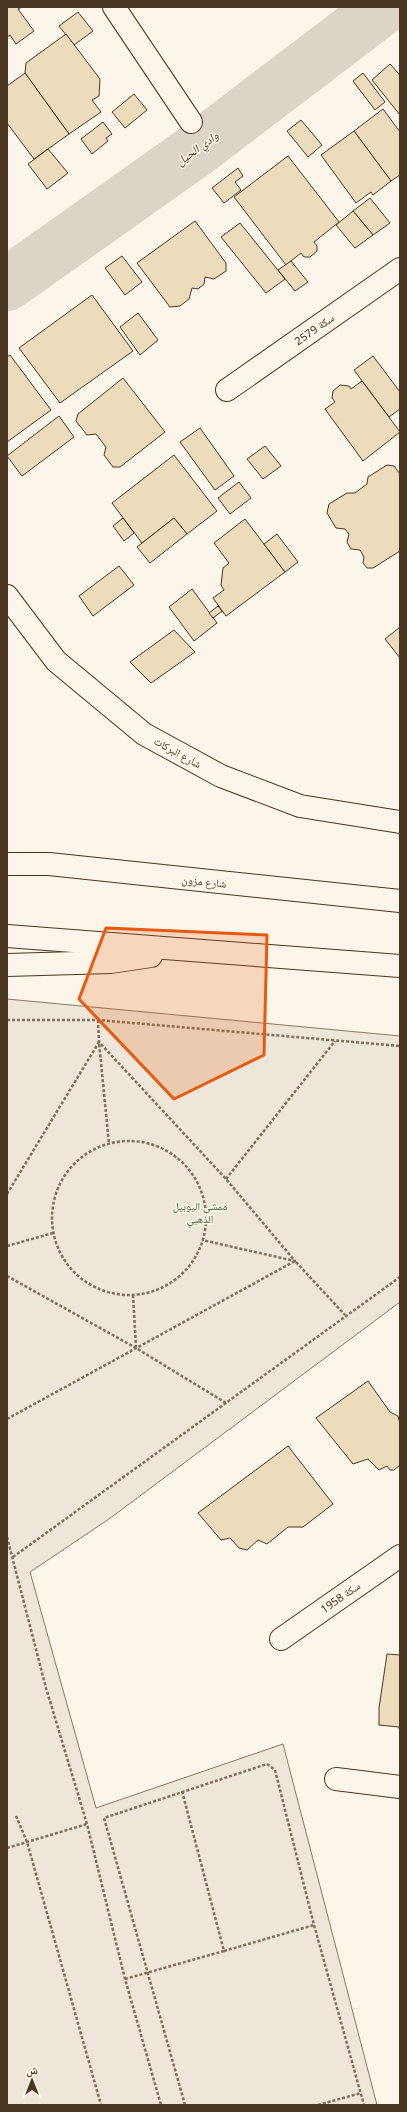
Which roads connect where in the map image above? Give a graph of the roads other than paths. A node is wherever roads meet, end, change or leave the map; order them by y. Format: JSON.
{"nodes":[{"id":1,"x":114,"y":7,"type":"edge"},
{"id":2,"x":191,"y":122,"type":"dead end"},
{"id":3,"x":400,"y":269,"type":"edge"},
{"id":4,"x":227,"y":390,"type":"dead end"},
{"id":5,"x":7,"y":596,"type":"edge"},
{"id":6,"x":400,"y":822,"type":"edge"},
{"id":7,"x":7,"y":853,"type":"edge"},
{"id":8,"x":7,"y":864,"type":"edge"},
{"id":9,"x":49,"y":864,"type":"junction"},
{"id":10,"x":400,"y":902,"type":"edge"},
{"id":11,"x":7,"y":936,"type":"edge"},
{"id":12,"x":194,"y":950,"type":"junction"},
{"id":13,"x":7,"y":965,"type":"edge"},
{"id":14,"x":400,"y":966,"type":"edge"},
{"id":15,"x":400,"y":1556,"type":"edge"},
{"id":16,"x":281,"y":1639,"type":"dead end"},
{"id":17,"x":336,"y":1779,"type":"dead end"},
{"id":18,"x":400,"y":1787,"type":"edge"}],
"edges":[{"from":1,"to":2,"type":"main road"},
{"from":3,"to":4,"type":"main road","name":"سكة 2579"},
{"from":5,"to":6,"type":"main road","name":"شارع البركات"},
{"from":7,"to":9,"type":"main road"},
{"from":8,"to":9,"type":"main road","name":"شارع مزون"},
{"from":9,"to":10,"type":"main road","name":"شارع مزون"},
{"from":11,"to":12,"type":"main road"},
{"from":12,"to":13,"type":"main road"},
{"from":12,"to":14,"type":"main road"},
{"from":15,"to":16,"type":"main road","name":"سكة 1958"},
{"from":17,"to":18,"type":"main road"}]}
